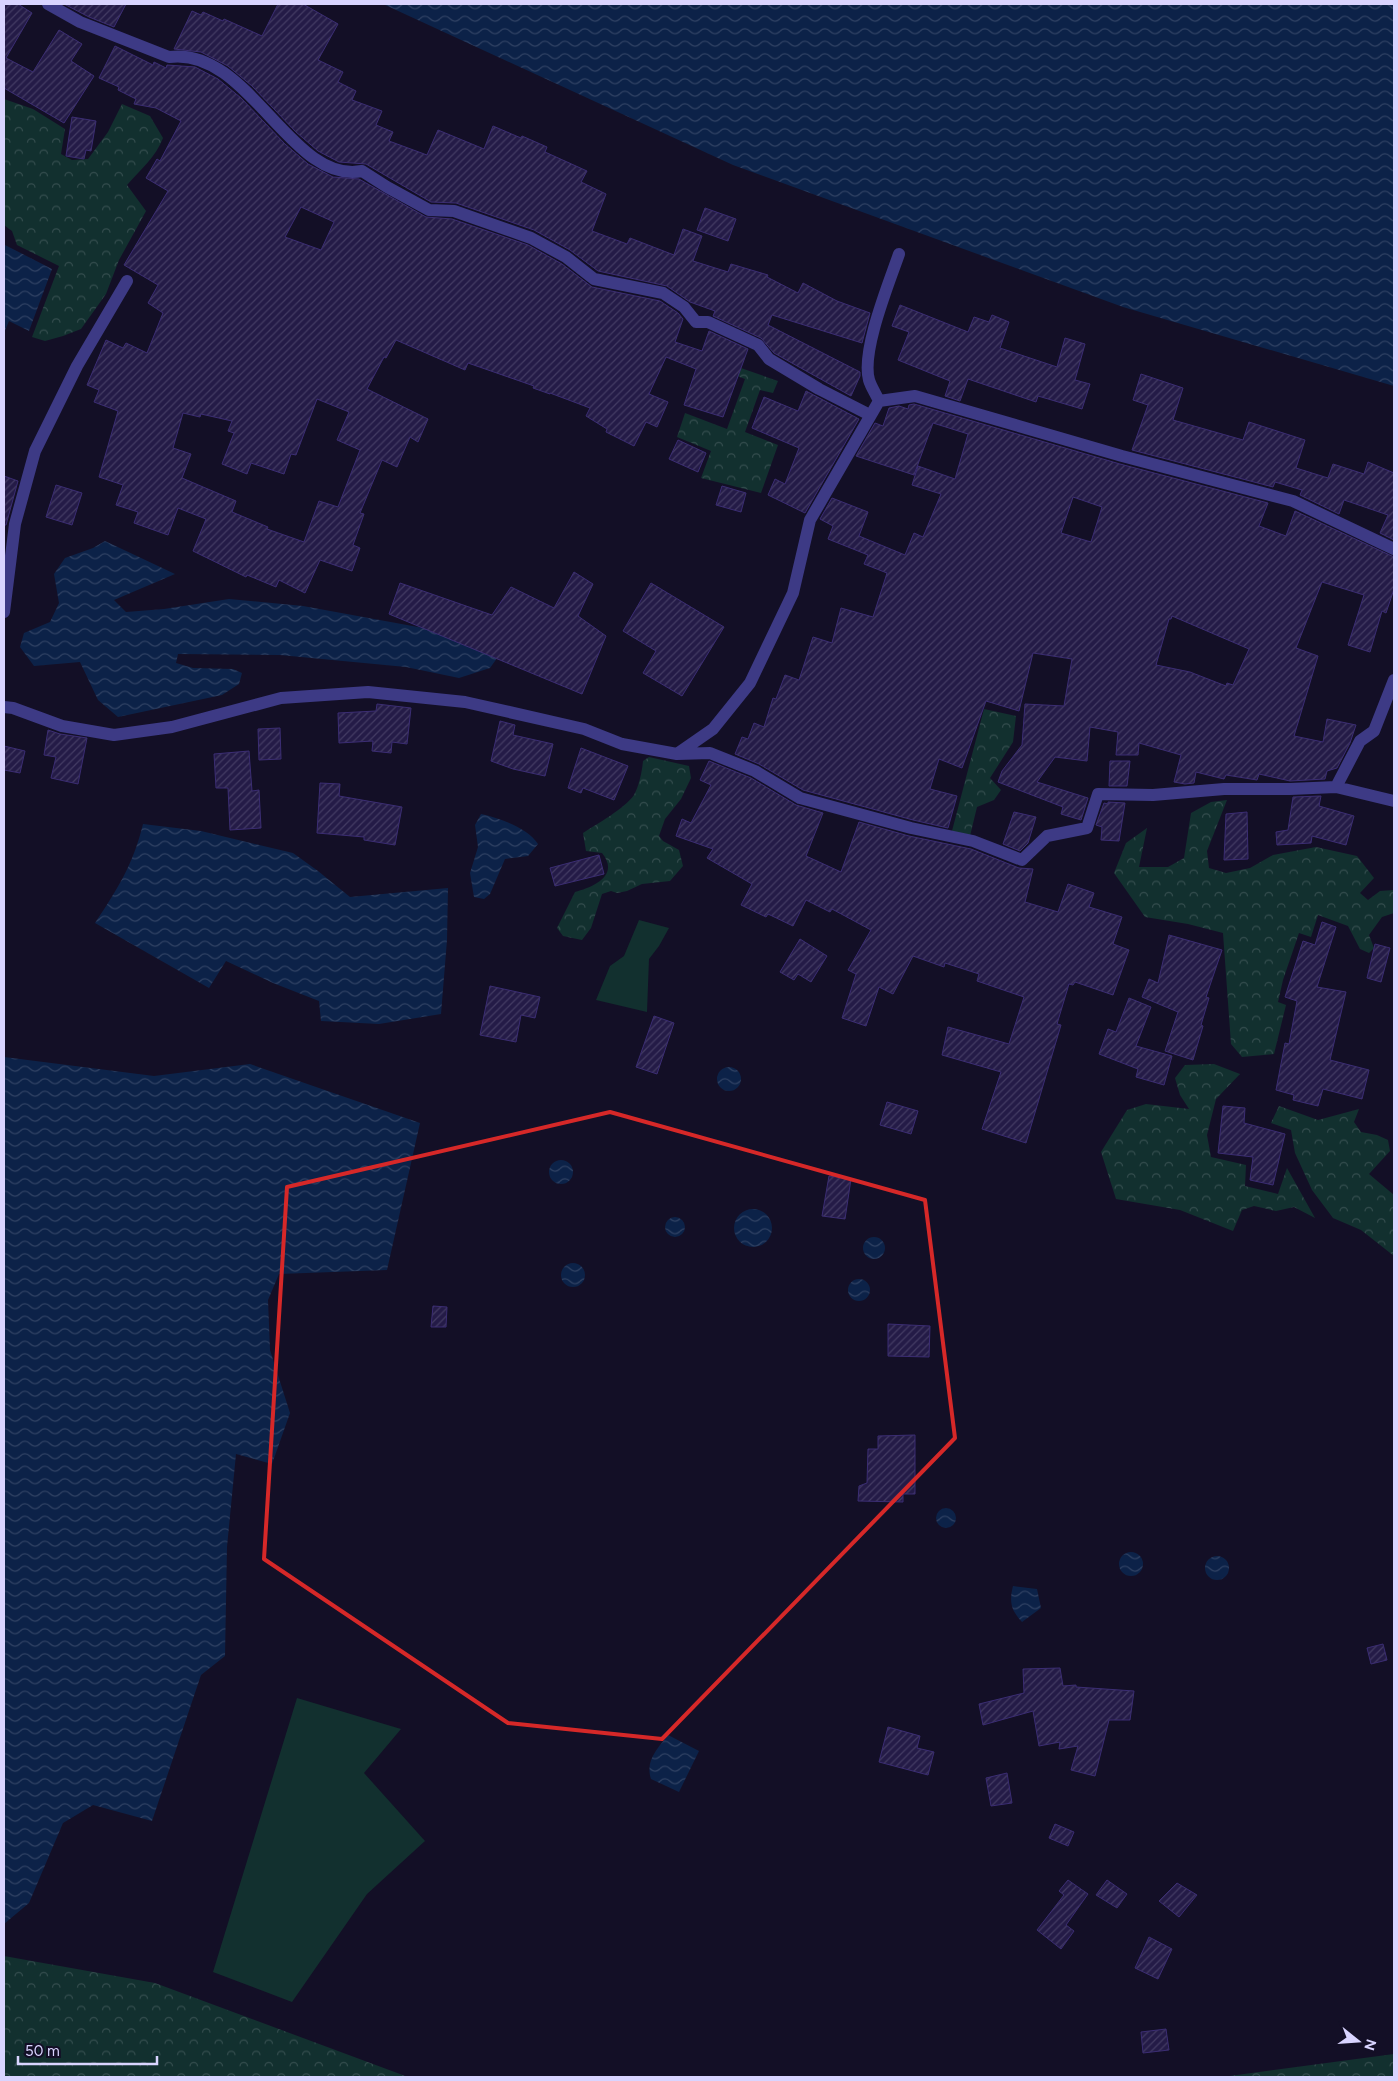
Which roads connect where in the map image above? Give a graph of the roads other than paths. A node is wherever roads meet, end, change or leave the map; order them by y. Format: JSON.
{"nodes":[{"id":1,"x":48,"y":4,"type":"edge"},
{"id":2,"x":899,"y":254,"type":"dead end"},
{"id":3,"x":127,"y":281,"type":"dead end"},
{"id":4,"x":879,"y":401,"type":"junction"},
{"id":5,"x":870,"y":415,"type":"junction"},
{"id":6,"x":1394,"y":549,"type":"edge"},
{"id":7,"x":4,"y":612,"type":"edge"},
{"id":8,"x":1394,"y":680,"type":"edge"},
{"id":9,"x":4,"y":707,"type":"edge"},
{"id":10,"x":677,"y":754,"type":"junction"},
{"id":11,"x":1336,"y":787,"type":"junction"},
{"id":12,"x":1394,"y":801,"type":"edge"}],
"edges":[{"from":1,"to":5,"type":"street"},
{"from":2,"to":4,"type":"street"},
{"from":3,"to":7,"type":"street"},
{"from":4,"to":5,"type":"street"},
{"from":4,"to":6,"type":"street"},
{"from":5,"to":10,"type":"street"},
{"from":8,"to":11,"type":"street"},
{"from":9,"to":10,"type":"street"},
{"from":10,"to":11,"type":"street"},
{"from":11,"to":12,"type":"street"}]}
